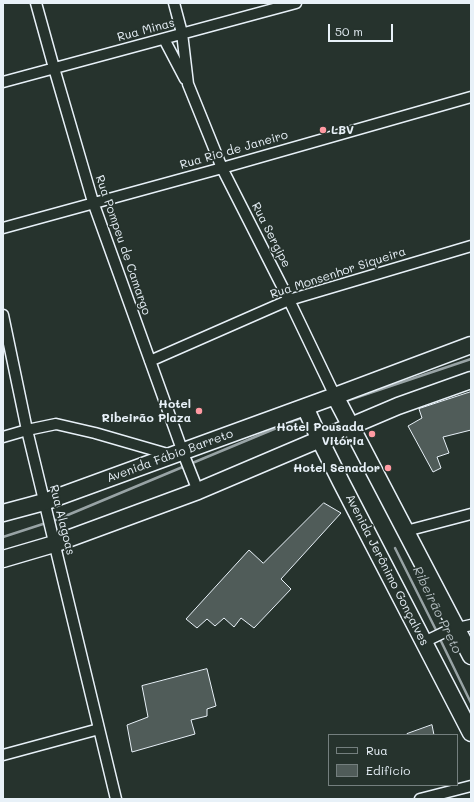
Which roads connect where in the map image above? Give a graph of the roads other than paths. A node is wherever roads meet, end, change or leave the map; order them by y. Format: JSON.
{"nodes":[{"id":1,"x":36,"y":3,"type":"edge"},
{"id":2,"x":174,"y":3,"type":"edge"},
{"id":3,"x":296,"y":3,"type":"edge"},
{"id":4,"x":263,"y":7,"type":"edge"},
{"id":5,"x":182,"y":33,"type":"junction"},
{"id":6,"x":164,"y":39,"type":"junction"},
{"id":7,"x":54,"y":68,"type":"junction"},
{"id":8,"x":3,"y":82,"type":"edge"},
{"id":9,"x":188,"y":84,"type":"junction"},
{"id":10,"x":471,"y":97,"type":"edge"},
{"id":11,"x":222,"y":168,"type":"junction"},
{"id":12,"x":93,"y":202,"type":"junction"},
{"id":13,"x":3,"y":228,"type":"edge"},
{"id":14,"x":471,"y":246,"type":"edge"},
{"id":15,"x":290,"y":300,"type":"junction"},
{"id":16,"x":3,"y":315,"type":"edge"},
{"id":17,"x":471,"y":345,"type":"edge"},
{"id":18,"x":150,"y":361,"type":"junction"},
{"id":19,"x":471,"y":380,"type":"edge"},
{"id":20,"x":337,"y":399,"type":"junction"},
{"id":21,"x":306,"y":410,"type":"junction"},
{"id":22,"x":349,"y":424,"type":"junction"},
{"id":23,"x":27,"y":430,"type":"junction"},
{"id":24,"x":318,"y":436,"type":"junction"},
{"id":25,"x":3,"y":437,"type":"edge"},
{"id":26,"x":180,"y":455,"type":"junction"},
{"id":27,"x":197,"y":488,"type":"junction"},
{"id":28,"x":44,"y":504,"type":"junction"},
{"id":29,"x":3,"y":513,"type":"edge"},
{"id":30,"x":471,"y":514,"type":"edge"},
{"id":31,"x":406,"y":531,"type":"junction"},
{"id":32,"x":53,"y":539,"type":"junction"},
{"id":33,"x":3,"y":559,"type":"edge"},
{"id":34,"x":459,"y":628,"type":"edge"},
{"id":35,"x":427,"y":641,"type":"junction"},
{"id":36,"x":471,"y":656,"type":"edge"},
{"id":37,"x":99,"y":729,"type":"junction"},
{"id":38,"x":471,"y":733,"type":"edge"},
{"id":39,"x":3,"y":755,"type":"edge"},
{"id":40,"x":471,"y":786,"type":"edge"},
{"id":41,"x":116,"y":799,"type":"edge"},
{"id":42,"x":420,"y":799,"type":"edge"}],
"edges":[{"from":1,"to":7,"type":"street","name":"Rua Pompeu de Camargo"},
{"from":2,"to":5,"type":"street","name":"Rua Sergipe"},
{"from":3,"to":4,"type":"street","name":"Rua Minas"},
{"from":4,"to":5,"type":"street","name":"Rua Minas"},
{"from":5,"to":6,"type":"street","name":"Rua Minas"},
{"from":5,"to":9,"type":"street","name":"Rua Sergipe"},
{"from":6,"to":7,"type":"street","name":"Rua Minas"},
{"from":6,"to":9,"type":"street","name":"Rua Sergipe"},
{"from":7,"to":8,"type":"street","name":"Rua Minas"},
{"from":7,"to":12,"type":"street","name":"Rua Pompeu de Camargo"},
{"from":9,"to":11,"type":"street","name":"Rua Sergipe"},
{"from":10,"to":11,"type":"street","name":"Rua Rio de Janeiro"},
{"from":11,"to":12,"type":"street","name":"Rua Rio de Janeiro"},
{"from":11,"to":15,"type":"street","name":"Rua Sergipe"},
{"from":12,"to":13,"type":"street","name":"Rua Rio de Janeiro"},
{"from":12,"to":18,"type":"street","name":"Rua Pompeu de Camargo"},
{"from":14,"to":15,"type":"street","name":"Rua Monsenhor Siqueira"},
{"from":15,"to":18,"type":"street","name":"Rua Monsenhor Siqueira"},
{"from":15,"to":20,"type":"street","name":"Rua Sergipe"},
{"from":16,"to":23,"type":"street","name":"Rua Alagoas"},
{"from":17,"to":20,"type":"main road","name":"Avenida Fábio Barreto"},
{"from":18,"to":26,"type":"street","name":"Rua Pompeu de Camargo"},
{"from":19,"to":22,"type":"main road"},
{"from":20,"to":21,"type":"main road","name":"Avenida Fábio Barreto"},
{"from":20,"to":22,"type":"main road"},
{"from":21,"to":24,"type":"main road","name":"Avenida Jerônimo Gonçalves"},
{"from":21,"to":26,"type":"main road","name":"Avenida Fábio Barreto"},
{"from":22,"to":24,"type":"main road"},
{"from":22,"to":31,"type":"main road"},
{"from":23,"to":25,"type":"street"},
{"from":23,"to":26,"type":"street"},
{"from":23,"to":28,"type":"street","name":"Rua Alagoas"},
{"from":24,"to":27,"type":"main road"},
{"from":24,"to":35,"type":"main road","name":"Avenida Jerônimo Gonçalves"},
{"from":26,"to":27,"type":"street","name":"Rua Pompeu de Camargo"},
{"from":26,"to":28,"type":"main road","name":"Avenida Fábio Barreto"},
{"from":27,"to":32,"type":"main road"},
{"from":28,"to":29,"type":"main road","name":"Avenida Fábio Barreto"},
{"from":28,"to":32,"type":"street","name":"Rua Alagoas"},
{"from":30,"to":31,"type":"street"},
{"from":31,"to":34,"type":"main road"},
{"from":32,"to":33,"type":"main road"},
{"from":32,"to":37,"type":"street","name":"Rua Alagoas"},
{"from":34,"to":35,"type":"street"},
{"from":34,"to":36,"type":"main road"},
{"from":35,"to":38,"type":"main road","name":"Avenida Jerônimo Gonçalves"},
{"from":37,"to":39,"type":"street"},
{"from":37,"to":41,"type":"street","name":"Rua Alagoas"},
{"from":40,"to":42,"type":"street"}]}
